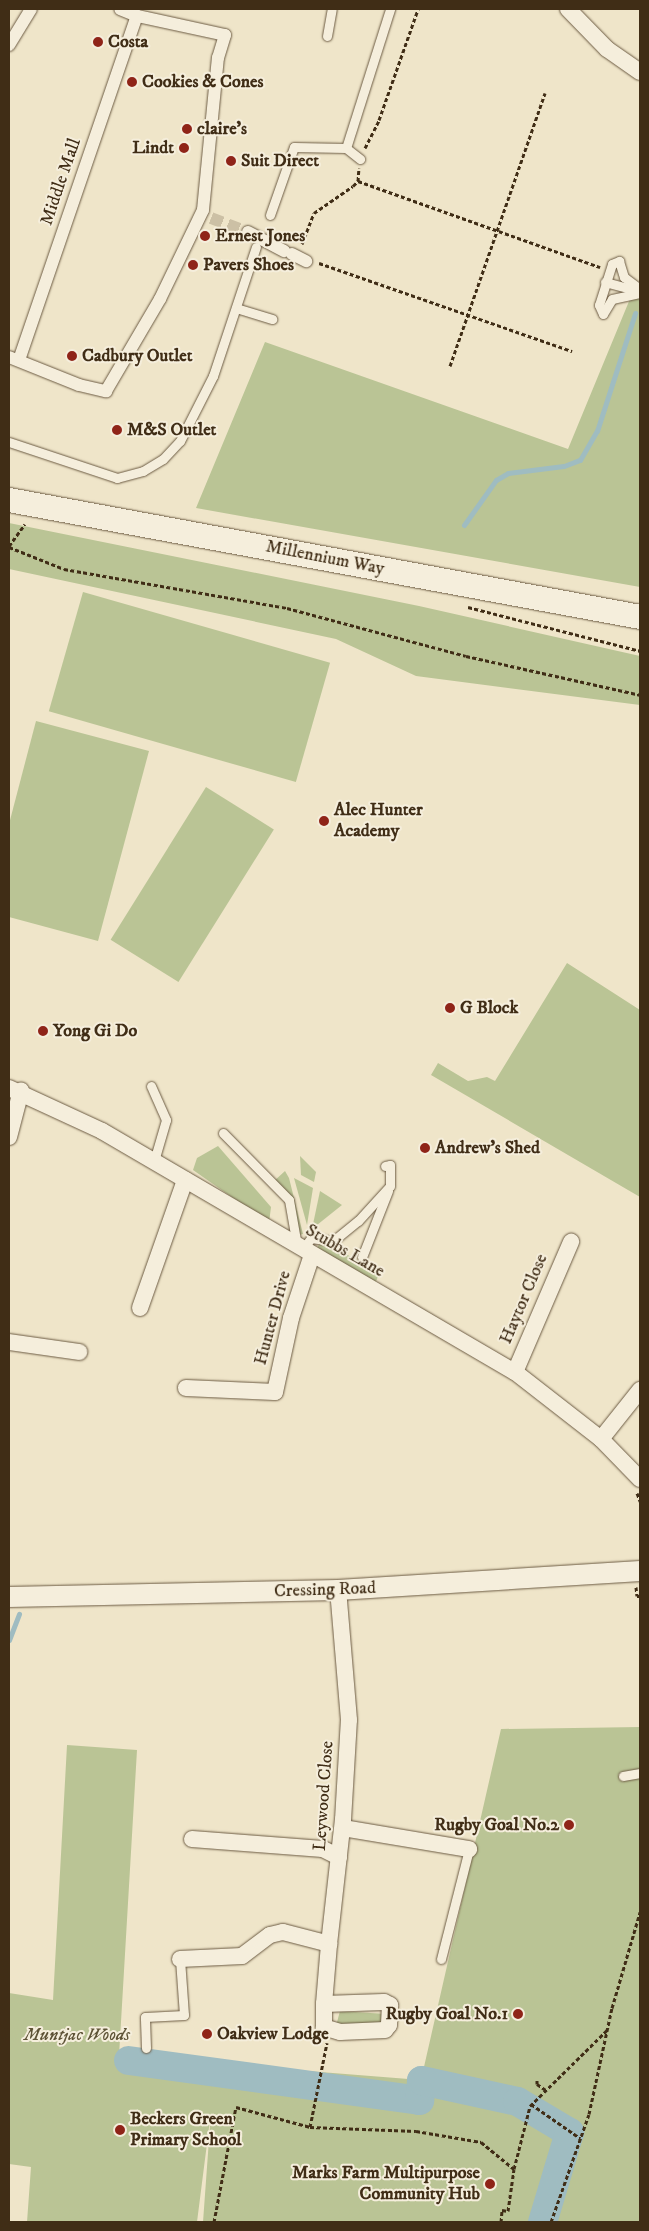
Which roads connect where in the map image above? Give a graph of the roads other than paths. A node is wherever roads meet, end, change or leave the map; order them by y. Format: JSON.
{"nodes":[{"id":1,"x":31,"y":9,"type":"edge"},
{"id":2,"x":120,"y":9,"type":"edge"},
{"id":3,"x":332,"y":9,"type":"edge"},
{"id":4,"x":390,"y":9,"type":"edge"},
{"id":5,"x":568,"y":9,"type":"edge"},
{"id":6,"x":137,"y":16,"type":"junction"},
{"id":7,"x":327,"y":36,"type":"dead end"},
{"id":8,"x":9,"y":45,"type":"edge"},
{"id":9,"x":640,"y":72,"type":"edge"},
{"id":10,"x":346,"y":148,"type":"junction"},
{"id":11,"x":360,"y":159,"type":"dead end"},
{"id":12,"x":270,"y":214,"type":"dead end"},
{"id":13,"x":248,"y":232,"type":"tunnel mouth"},
{"id":14,"x":256,"y":248,"type":"dead end"},
{"id":15,"x":306,"y":261,"type":"road end"},
{"id":16,"x":605,"y":282,"type":"junction"},
{"id":17,"x":640,"y":291,"type":"edge"},
{"id":18,"x":236,"y":308,"type":"junction"},
{"id":19,"x":272,"y":319,"type":"dead end"},
{"id":20,"x":14,"y":359,"type":"edge"},
{"id":21,"x":9,"y":442,"type":"edge"},
{"id":22,"x":9,"y":500,"type":"edge"},
{"id":23,"x":640,"y":617,"type":"edge"},
{"id":24,"x":152,"y":1086,"type":"dead end"},
{"id":25,"x":15,"y":1089,"type":"edge"},
{"id":26,"x":223,"y":1133,"type":"dead end"},
{"id":27,"x":9,"y":1137,"type":"edge"},
{"id":28,"x":154,"y":1162,"type":"junction"},
{"id":29,"x":385,"y":1166,"type":"dead end"},
{"id":30,"x":185,"y":1180,"type":"junction"},
{"id":31,"x":390,"y":1186,"type":"junction"},
{"id":32,"x":571,"y":1242,"type":"dead end"},
{"id":33,"x":304,"y":1250,"type":"junction"},
{"id":34,"x":362,"y":1257,"type":"dead end"},
{"id":35,"x":140,"y":1308,"type":"dead end"},
{"id":36,"x":9,"y":1342,"type":"edge"},
{"id":37,"x":79,"y":1352,"type":"dead end"},
{"id":38,"x":515,"y":1372,"type":"junction"},
{"id":39,"x":186,"y":1388,"type":"dead end"},
{"id":40,"x":640,"y":1390,"type":"edge"},
{"id":41,"x":600,"y":1439,"type":"junction"},
{"id":42,"x":640,"y":1479,"type":"edge"},
{"id":43,"x":640,"y":1572,"type":"edge"},
{"id":44,"x":338,"y":1590,"type":"junction"},
{"id":45,"x":9,"y":1597,"type":"edge"},
{"id":46,"x":640,"y":1773,"type":"edge"},
{"id":47,"x":623,"y":1776,"type":"dead end"},
{"id":48,"x":343,"y":1828,"type":"junction"},
{"id":49,"x":192,"y":1838,"type":"dead end"},
{"id":50,"x":470,"y":1849,"type":"joint"},
{"id":51,"x":339,"y":1856,"type":"junction"},
{"id":52,"x":329,"y":1944,"type":"junction"},
{"id":53,"x":180,"y":1959,"type":"joint"},
{"id":54,"x":441,"y":1959,"type":"dead end"},
{"id":55,"x":324,"y":2004,"type":"junction"},
{"id":56,"x":146,"y":2048,"type":"dead end"}],
"edges":[{"from":1,"to":8,"type":"street"},
{"from":2,"to":6,"type":"street"},
{"from":3,"to":7,"type":"lane"},
{"from":4,"to":10,"type":"lane"},
{"from":5,"to":9,"type":"street"},
{"from":6,"to":20,"type":"street","name":"Middle Mall"},
{"from":6,"to":20,"type":"street"},
{"from":10,"to":11,"type":"lane"},
{"from":10,"to":12,"type":"lane"},
{"from":13,"to":15,"type":"street"},
{"from":14,"to":18,"type":"lane"},
{"from":16,"to":17,"type":"lane"},
{"from":16,"to":17,"type":"lane"},
{"from":16,"to":17,"type":"lane"},
{"from":18,"to":19,"type":"lane"},
{"from":18,"to":21,"type":"lane"},
{"from":22,"to":23,"type":"main road","name":"Millennium Way"},
{"from":24,"to":28,"type":"lane"},
{"from":25,"to":27,"type":"street"},
{"from":25,"to":28,"type":"street","name":"Stubbs Lane"},
{"from":26,"to":33,"type":"lane"},
{"from":28,"to":30,"type":"street","name":"Stubbs Lane"},
{"from":29,"to":31,"type":"lane"},
{"from":30,"to":33,"type":"street","name":"Stubbs Lane"},
{"from":30,"to":35,"type":"street"},
{"from":31,"to":33,"type":"lane"},
{"from":31,"to":34,"type":"lane"},
{"from":32,"to":38,"type":"street","name":"Haytor Close"},
{"from":33,"to":38,"type":"street","name":"Stubbs Lane"},
{"from":33,"to":39,"type":"street","name":"Hunter Drive"},
{"from":36,"to":37,"type":"street"},
{"from":38,"to":41,"type":"street","name":"Stubbs Lane"},
{"from":40,"to":41,"type":"street"},
{"from":41,"to":42,"type":"street","name":"Stubbs Lane"},
{"from":43,"to":44,"type":"street","name":"Cressing Road"},
{"from":44,"to":45,"type":"street","name":"Cressing Road"},
{"from":44,"to":48,"type":"street","name":"Leywood Close"},
{"from":46,"to":47,"type":"lane"},
{"from":48,"to":50,"type":"street"},
{"from":48,"to":51,"type":"street","name":"Leywood Close"},
{"from":49,"to":51,"type":"street"},
{"from":50,"to":54,"type":"lane"},
{"from":51,"to":52,"type":"street","name":"Leywood Close"},
{"from":52,"to":53,"type":"street"},
{"from":52,"to":55,"type":"street","name":"Leywood Close"},
{"from":53,"to":56,"type":"lane"},
{"from":55,"to":55,"type":"street","name":"Leywood Close"}]}
